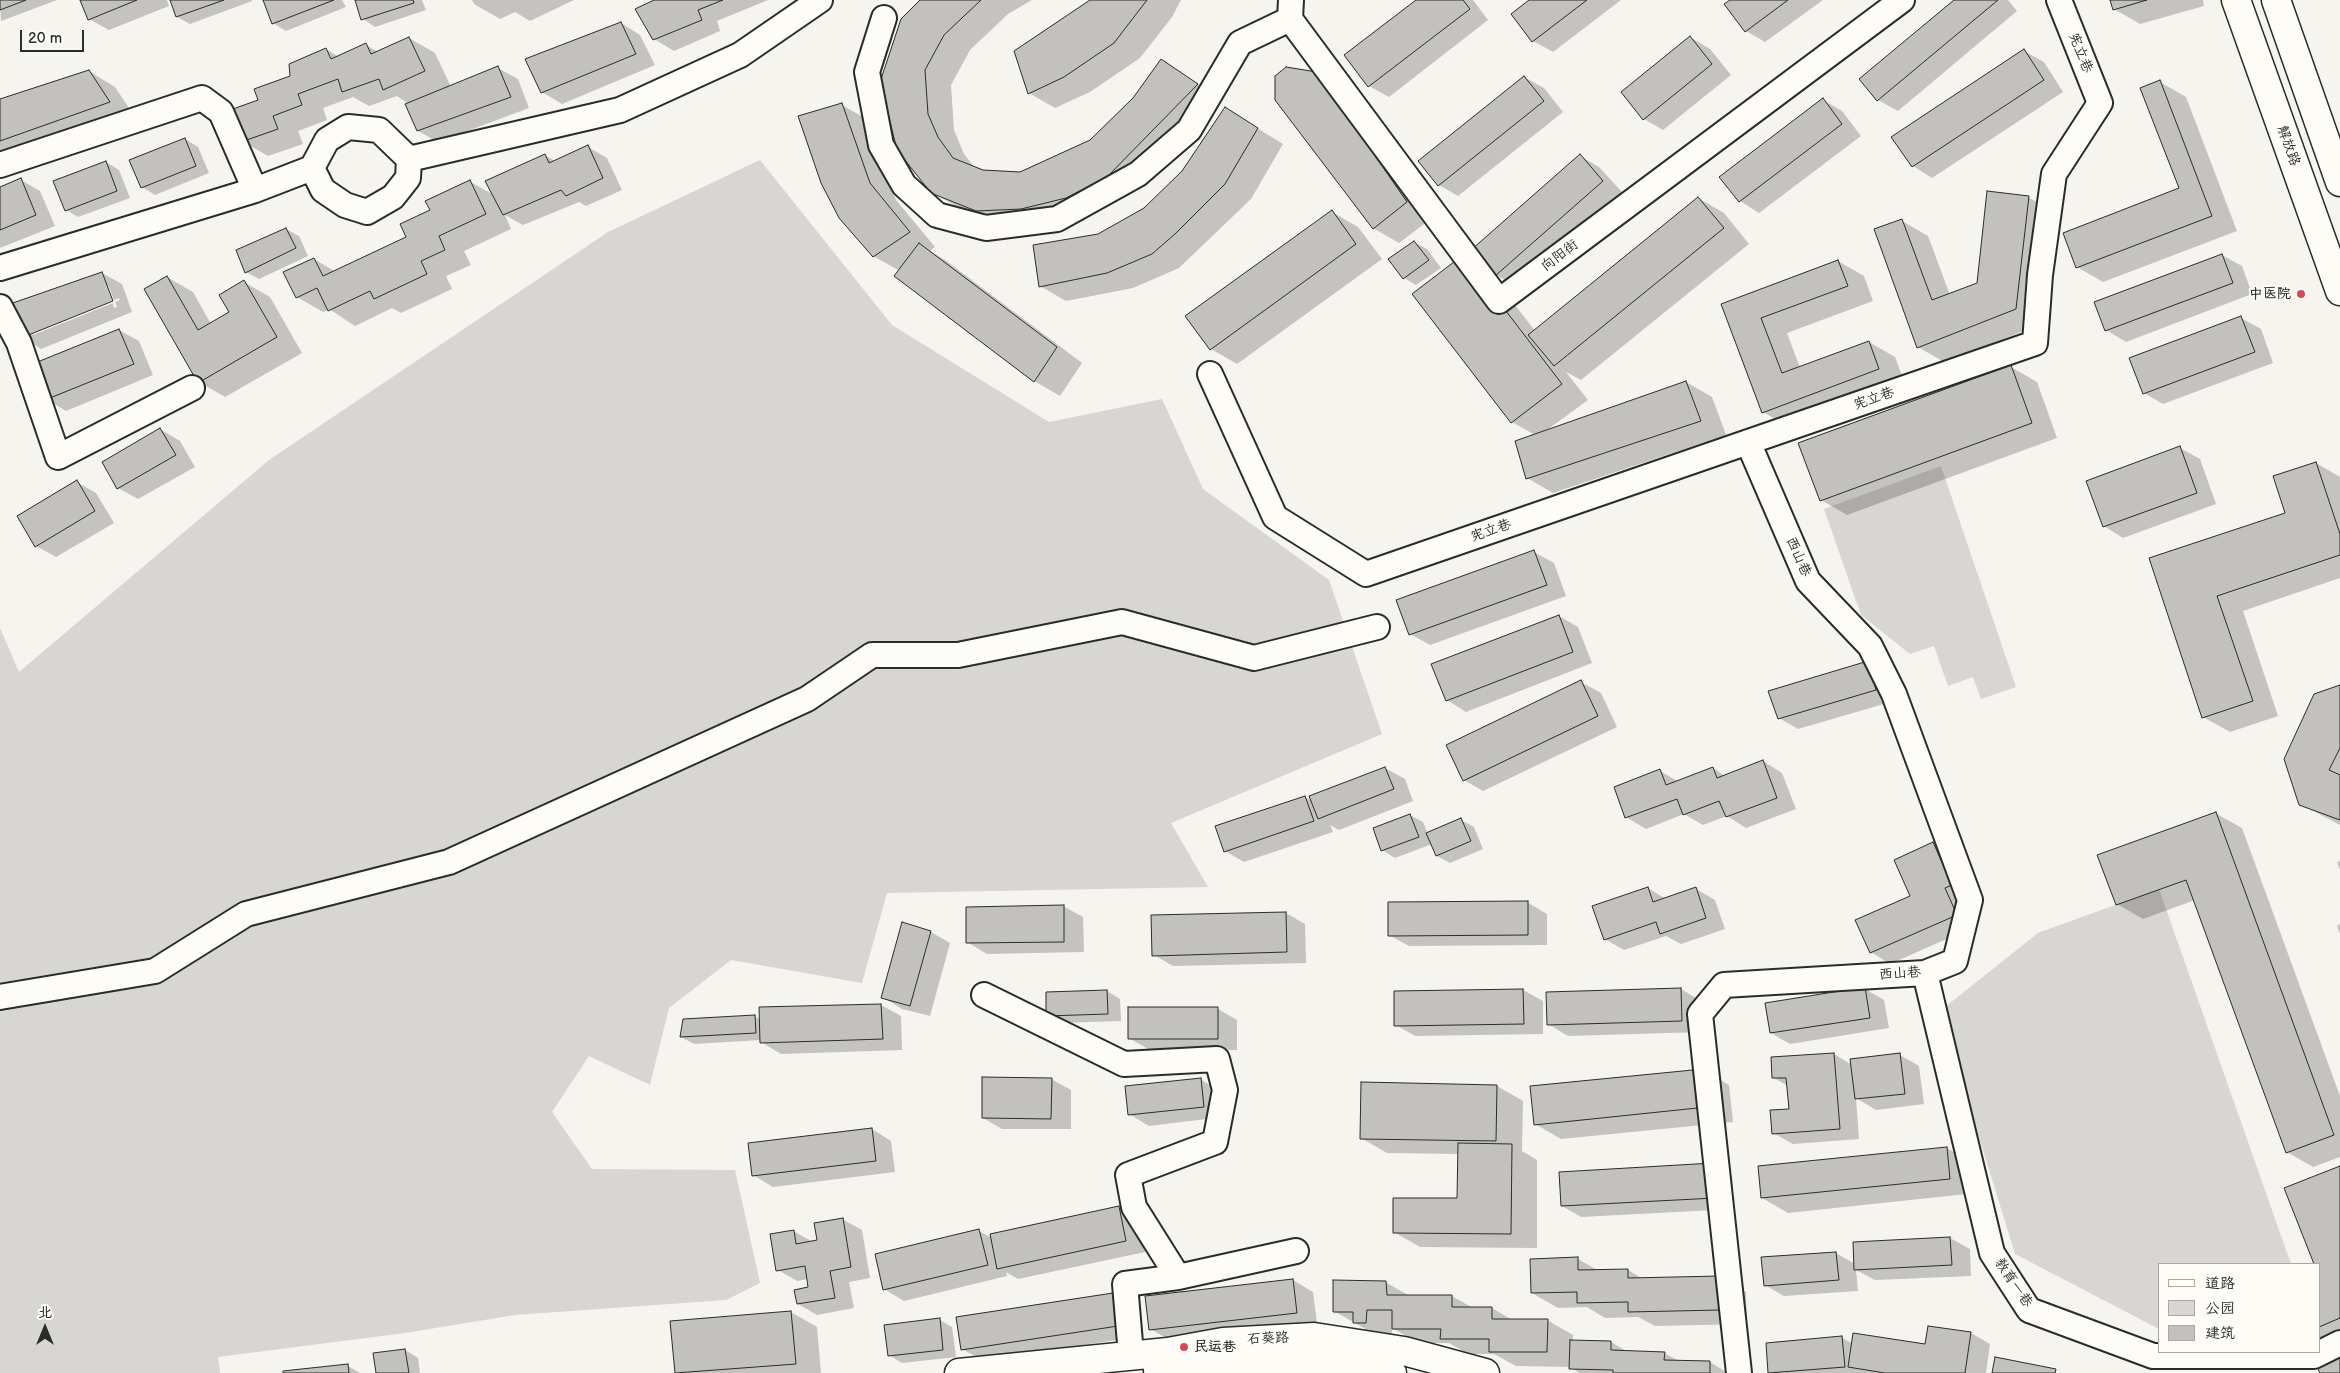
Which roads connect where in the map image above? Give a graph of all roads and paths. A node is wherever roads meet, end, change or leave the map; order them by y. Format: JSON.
{"nodes":[{"id":1,"x":820,"y":0,"type":"edge"},
{"id":2,"x":1902,"y":0,"type":"edge"},
{"id":3,"x":2059,"y":0,"type":"edge"},
{"id":4,"x":2236,"y":0,"type":"edge"},
{"id":5,"x":2276,"y":0,"type":"edge"},
{"id":6,"x":1290,"y":10,"type":"edge"},
{"id":7,"x":884,"y":18,"type":"dead end"},
{"id":8,"x":409,"y":159,"type":"junction"},
{"id":9,"x":0,"y":165,"type":"edge"},
{"id":10,"x":312,"y":168,"type":"junction"},
{"id":11,"x":2340,"y":182,"type":"edge"},
{"id":12,"x":255,"y":190,"type":"junction"},
{"id":13,"x":0,"y":268,"type":"edge"},
{"id":14,"x":2340,"y":292,"type":"edge"},
{"id":15,"x":0,"y":307,"type":"edge"},
{"id":16,"x":1210,"y":374,"type":"dead end"},
{"id":17,"x":192,"y":388,"type":"dead end"},
{"id":18,"x":1748,"y":442,"type":"junction"},
{"id":19,"x":1377,"y":627,"type":"dead end"},
{"id":20,"x":1925,"y":973,"type":"junction"},
{"id":21,"x":984,"y":995,"type":"dead end"},
{"id":22,"x":0,"y":997,"type":"edge"},
{"id":23,"x":1296,"y":1251,"type":"dead end"},
{"id":24,"x":1178,"y":1277,"type":"junction"},
{"id":25,"x":2340,"y":1343,"type":"edge"},
{"id":26,"x":1134,"y":1364,"type":"edge"},
{"id":27,"x":1169,"y":1364,"type":"edge"},
{"id":28,"x":959,"y":1373,"type":"edge"},
{"id":29,"x":1392,"y":1373,"type":"edge"},
{"id":30,"x":1486,"y":1373,"type":"edge"},
{"id":31,"x":1739,"y":1373,"type":"edge"}],
"edges":[{"from":1,"to":8,"type":"street"},
{"from":2,"to":6,"type":"street","name":"向阳街"},
{"from":3,"to":18,"type":"street","name":"宪立巷"},
{"from":4,"to":14,"type":"main road","name":"解放路"},
{"from":5,"to":11,"type":"main road"},
{"from":6,"to":7,"type":"street"},
{"from":8,"to":10,"type":"street"},
{"from":8,"to":10,"type":"street"},
{"from":9,"to":12,"type":"street"},
{"from":10,"to":12,"type":"street"},
{"from":12,"to":13,"type":"street"},
{"from":15,"to":17,"type":"street"},
{"from":16,"to":18,"type":"street","name":"宪立巷"},
{"from":18,"to":20,"type":"street","name":"西山巷"},
{"from":19,"to":22,"type":"street"},
{"from":20,"to":25,"type":"street","name":"教育一巷"},
{"from":20,"to":31,"type":"street","name":"西山巷"},
{"from":21,"to":24,"type":"street"},
{"from":23,"to":24,"type":"street"},
{"from":24,"to":26,"type":"street"},
{"from":26,"to":27,"type":"main road","name":"石葵路"},
{"from":26,"to":28,"type":"main road","name":"石葵路"},
{"from":27,"to":29,"type":"main road"},
{"from":27,"to":30,"type":"main road","name":"石葵路"}]}
